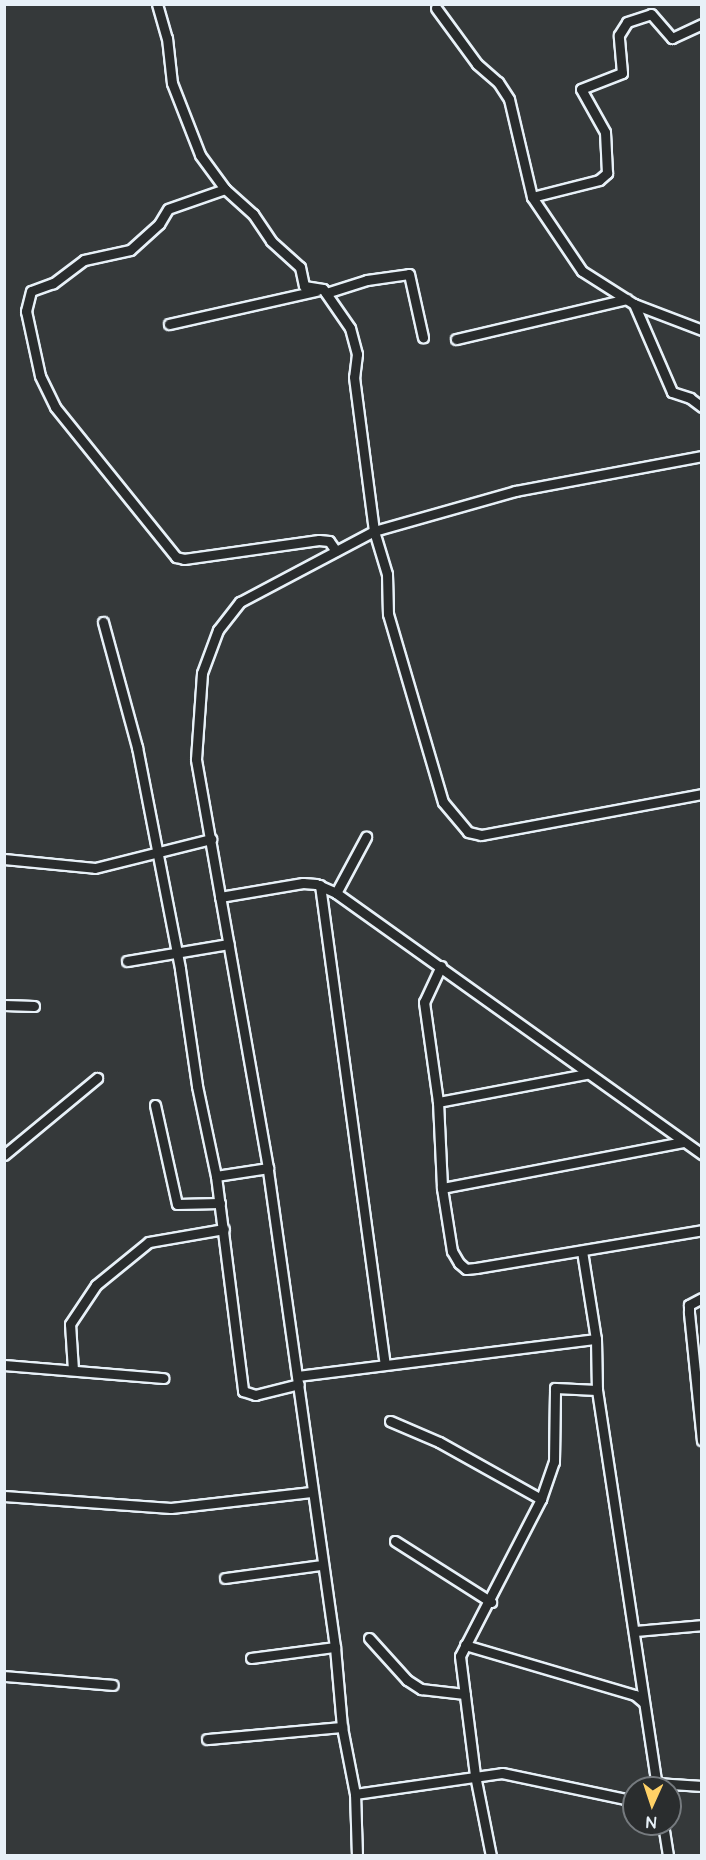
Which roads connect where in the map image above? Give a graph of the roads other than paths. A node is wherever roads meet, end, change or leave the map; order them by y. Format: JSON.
{"nodes":[{"id":1,"x":157,"y":4,"type":"edge"},
{"id":2,"x":436,"y":8,"type":"dead end"},
{"id":3,"x":702,"y":24,"type":"edge"},
{"id":4,"x":225,"y":189,"type":"junction"},
{"id":5,"x":532,"y":196,"type":"junction"},
{"id":6,"x":325,"y":291,"type":"junction"},
{"id":7,"x":630,"y":302,"type":"junction"},
{"id":8,"x":169,"y":324,"type":"dead end"},
{"id":9,"x":702,"y":330,"type":"edge"},
{"id":10,"x":423,"y":337,"type":"dead end"},
{"id":11,"x":456,"y":339,"type":"dead end"},
{"id":12,"x":702,"y":407,"type":"edge"},
{"id":13,"x":702,"y":456,"type":"edge"},
{"id":14,"x":374,"y":531,"type":"junction"},
{"id":15,"x":336,"y":551,"type":"junction"},
{"id":16,"x":103,"y":622,"type":"dead end"},
{"id":17,"x":702,"y":794,"type":"edge"},
{"id":18,"x":366,"y":837,"type":"dead end"},
{"id":19,"x":211,"y":839,"type":"junction"},
{"id":20,"x":155,"y":855,"type":"junction"},
{"id":21,"x":4,"y":859,"type":"edge"},
{"id":22,"x":320,"y":885,"type":"junction"},
{"id":23,"x":336,"y":893,"type":"junction"},
{"id":24,"x":220,"y":897,"type":"junction"},
{"id":25,"x":229,"y":944,"type":"junction"},
{"id":26,"x":177,"y":954,"type":"junction"},
{"id":27,"x":127,"y":961,"type":"dead end"},
{"id":28,"x":441,"y":966,"type":"junction"},
{"id":29,"x":4,"y":1005,"type":"edge"},
{"id":30,"x":34,"y":1006,"type":"dead end"},
{"id":31,"x":586,"y":1074,"type":"junction"},
{"id":32,"x":97,"y":1078,"type":"dead end"},
{"id":33,"x":438,"y":1102,"type":"junction"},
{"id":34,"x":155,"y":1105,"type":"dead end"},
{"id":35,"x":683,"y":1142,"type":"junction"},
{"id":36,"x":702,"y":1154,"type":"edge"},
{"id":37,"x":4,"y":1155,"type":"edge"},
{"id":38,"x":268,"y":1168,"type":"junction"},
{"id":39,"x":216,"y":1176,"type":"junction"},
{"id":40,"x":442,"y":1188,"type":"junction"},
{"id":41,"x":220,"y":1203,"type":"junction"},
{"id":42,"x":224,"y":1229,"type":"junction"},
{"id":43,"x":702,"y":1230,"type":"edge"},
{"id":44,"x":582,"y":1251,"type":"junction"},
{"id":45,"x":702,"y":1298,"type":"edge"},
{"id":46,"x":596,"y":1339,"type":"junction"},
{"id":47,"x":4,"y":1365,"type":"edge"},
{"id":48,"x":385,"y":1365,"type":"junction"},
{"id":49,"x":698,"y":1369,"type":"edge"},
{"id":50,"x":74,"y":1370,"type":"junction"},
{"id":51,"x":163,"y":1378,"type":"dead end"},
{"id":52,"x":298,"y":1380,"type":"junction"},
{"id":53,"x":597,"y":1390,"type":"junction"},
{"id":54,"x":390,"y":1421,"type":"dead end"},
{"id":55,"x":702,"y":1440,"type":"edge"},
{"id":56,"x":311,"y":1492,"type":"junction"},
{"id":57,"x":4,"y":1496,"type":"edge"},
{"id":58,"x":541,"y":1499,"type":"junction"},
{"id":59,"x":395,"y":1541,"type":"dead end"},
{"id":60,"x":321,"y":1565,"type":"junction"},
{"id":61,"x":225,"y":1578,"type":"dead end"},
{"id":62,"x":491,"y":1602,"type":"junction"},
{"id":63,"x":702,"y":1625,"type":"edge"},
{"id":64,"x":634,"y":1631,"type":"junction"},
{"id":65,"x":369,"y":1638,"type":"dead end"},
{"id":66,"x":465,"y":1645,"type":"junction"},
{"id":67,"x":335,"y":1647,"type":"junction"},
{"id":68,"x":250,"y":1658,"type":"dead end"},
{"id":69,"x":4,"y":1676,"type":"edge"},
{"id":70,"x":113,"y":1685,"type":"dead end"},
{"id":71,"x":465,"y":1694,"type":"junction"},
{"id":72,"x":643,"y":1702,"type":"junction"},
{"id":73,"x":342,"y":1727,"type":"junction"},
{"id":74,"x":207,"y":1740,"type":"dead end"},
{"id":75,"x":475,"y":1775,"type":"junction"},
{"id":76,"x":655,"y":1776,"type":"edge"},
{"id":77,"x":682,"y":1786,"type":"edge"},
{"id":78,"x":702,"y":1786,"type":"edge"},
{"id":79,"x":355,"y":1794,"type":"junction"},
{"id":80,"x":622,"y":1798,"type":"edge"},
{"id":81,"x":665,"y":1836,"type":"edge"},
{"id":82,"x":357,"y":1856,"type":"edge"},
{"id":83,"x":491,"y":1856,"type":"edge"},
{"id":84,"x":668,"y":1856,"type":"edge"}],
"edges":[{"from":1,"to":4,"type":"street"},
{"from":2,"to":5,"type":"street"},
{"from":3,"to":5,"type":"street"},
{"from":4,"to":6,"type":"street"},
{"from":4,"to":15,"type":"street"},
{"from":5,"to":7,"type":"street"},
{"from":6,"to":8,"type":"street"},
{"from":6,"to":10,"type":"street"},
{"from":6,"to":14,"type":"street"},
{"from":7,"to":9,"type":"street"},
{"from":7,"to":11,"type":"street"},
{"from":7,"to":12,"type":"street"},
{"from":13,"to":14,"type":"street"},
{"from":14,"to":15,"type":"street"},
{"from":14,"to":17,"type":"street"},
{"from":15,"to":19,"type":"street"},
{"from":16,"to":20,"type":"street"},
{"from":18,"to":23,"type":"street"},
{"from":19,"to":20,"type":"street"},
{"from":19,"to":24,"type":"street"},
{"from":20,"to":21,"type":"street"},
{"from":20,"to":26,"type":"street"},
{"from":22,"to":23,"type":"street"},
{"from":22,"to":24,"type":"street"},
{"from":22,"to":48,"type":"street"},
{"from":23,"to":28,"type":"street"},
{"from":24,"to":25,"type":"street"},
{"from":25,"to":26,"type":"street"},
{"from":25,"to":38,"type":"street"},
{"from":26,"to":27,"type":"street"},
{"from":26,"to":39,"type":"street"},
{"from":28,"to":31,"type":"street"},
{"from":28,"to":33,"type":"street"},
{"from":29,"to":30,"type":"street"},
{"from":31,"to":33,"type":"street"},
{"from":31,"to":35,"type":"street"},
{"from":32,"to":37,"type":"street"},
{"from":33,"to":40,"type":"street"},
{"from":34,"to":41,"type":"street"},
{"from":35,"to":36,"type":"street"},
{"from":35,"to":40,"type":"street"},
{"from":38,"to":39,"type":"street"},
{"from":38,"to":52,"type":"street"},
{"from":39,"to":41,"type":"street"},
{"from":40,"to":44,"type":"street"},
{"from":41,"to":42,"type":"street"},
{"from":42,"to":50,"type":"street"},
{"from":42,"to":52,"type":"street"},
{"from":43,"to":44,"type":"street"},
{"from":44,"to":46,"type":"street"},
{"from":45,"to":49,"type":"street"},
{"from":46,"to":48,"type":"street"},
{"from":46,"to":53,"type":"street"},
{"from":47,"to":50,"type":"street"},
{"from":48,"to":52,"type":"street"},
{"from":49,"to":55,"type":"street"},
{"from":50,"to":51,"type":"street"},
{"from":52,"to":56,"type":"street"},
{"from":53,"to":58,"type":"street"},
{"from":53,"to":64,"type":"street"},
{"from":54,"to":58,"type":"street"},
{"from":56,"to":57,"type":"street"},
{"from":56,"to":60,"type":"street"},
{"from":58,"to":62,"type":"street"},
{"from":59,"to":62,"type":"street"},
{"from":60,"to":61,"type":"street"},
{"from":60,"to":67,"type":"street"},
{"from":62,"to":66,"type":"street"},
{"from":63,"to":64,"type":"street"},
{"from":64,"to":72,"type":"street"},
{"from":65,"to":71,"type":"street"},
{"from":66,"to":71,"type":"street"},
{"from":66,"to":72,"type":"street"},
{"from":67,"to":68,"type":"street"},
{"from":67,"to":73,"type":"street"},
{"from":69,"to":70,"type":"street"},
{"from":71,"to":75,"type":"street"},
{"from":72,"to":76,"type":"street"},
{"from":73,"to":74,"type":"street"},
{"from":73,"to":79,"type":"street"},
{"from":75,"to":79,"type":"street"},
{"from":75,"to":80,"type":"street"},
{"from":75,"to":83,"type":"street"},
{"from":77,"to":78,"type":"street"},
{"from":79,"to":82,"type":"street"},
{"from":81,"to":84,"type":"street"}]}
